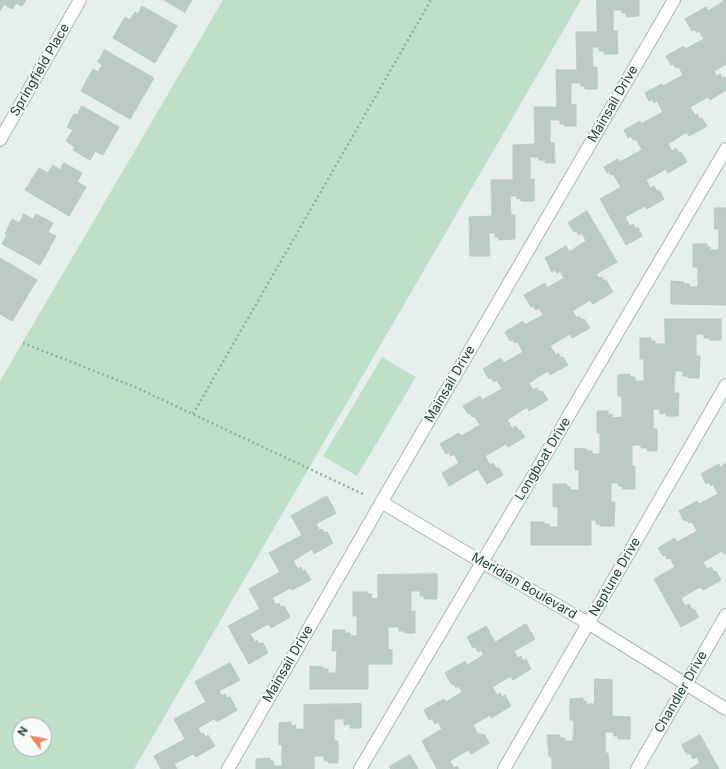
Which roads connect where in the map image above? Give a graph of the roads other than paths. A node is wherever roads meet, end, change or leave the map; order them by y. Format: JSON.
{"nodes":[{"id":1,"x":80,"y":0,"type":"edge"},
{"id":2,"x":674,"y":0,"type":"edge"},
{"id":3,"x":0,"y":140,"type":"edge"},
{"id":4,"x":726,"y":149,"type":"edge"},
{"id":5,"x":726,"y":385,"type":"edge"},
{"id":6,"x":376,"y":500,"type":"junction"},
{"id":7,"x":482,"y":562,"type":"junction"},
{"id":8,"x":726,"y":615,"type":"edge"},
{"id":9,"x":588,"y":623,"type":"junction"},
{"id":10,"x":685,"y":684,"type":"junction"},
{"id":11,"x":726,"y":709,"type":"edge"},
{"id":12,"x":228,"y":769,"type":"edge"},
{"id":13,"x":360,"y":769,"type":"edge"},
{"id":14,"x":504,"y":769,"type":"edge"},
{"id":15,"x":636,"y":769,"type":"edge"}],
"edges":[{"from":1,"to":3,"type":"street","name":"Springfield Place"},
{"from":2,"to":6,"type":"street","name":"Mainsail Drive"},
{"from":4,"to":7,"type":"street","name":"Longboat Drive"},
{"from":5,"to":9,"type":"street","name":"Neptune Drive"},
{"from":6,"to":7,"type":"street","name":"Meridian Boulevard"},
{"from":6,"to":12,"type":"street","name":"Mainsail Drive"},
{"from":7,"to":9,"type":"street","name":"Meridian Boulevard"},
{"from":7,"to":13,"type":"street","name":"Longboat Drive"},
{"from":8,"to":10,"type":"street","name":"Chandler Drive"},
{"from":9,"to":10,"type":"street","name":"Meridian Boulevard"},
{"from":9,"to":14,"type":"street","name":"Neptune Drive"},
{"from":10,"to":11,"type":"street","name":"Meridian Boulevard"},
{"from":10,"to":15,"type":"street","name":"Chandler Drive"}]}
